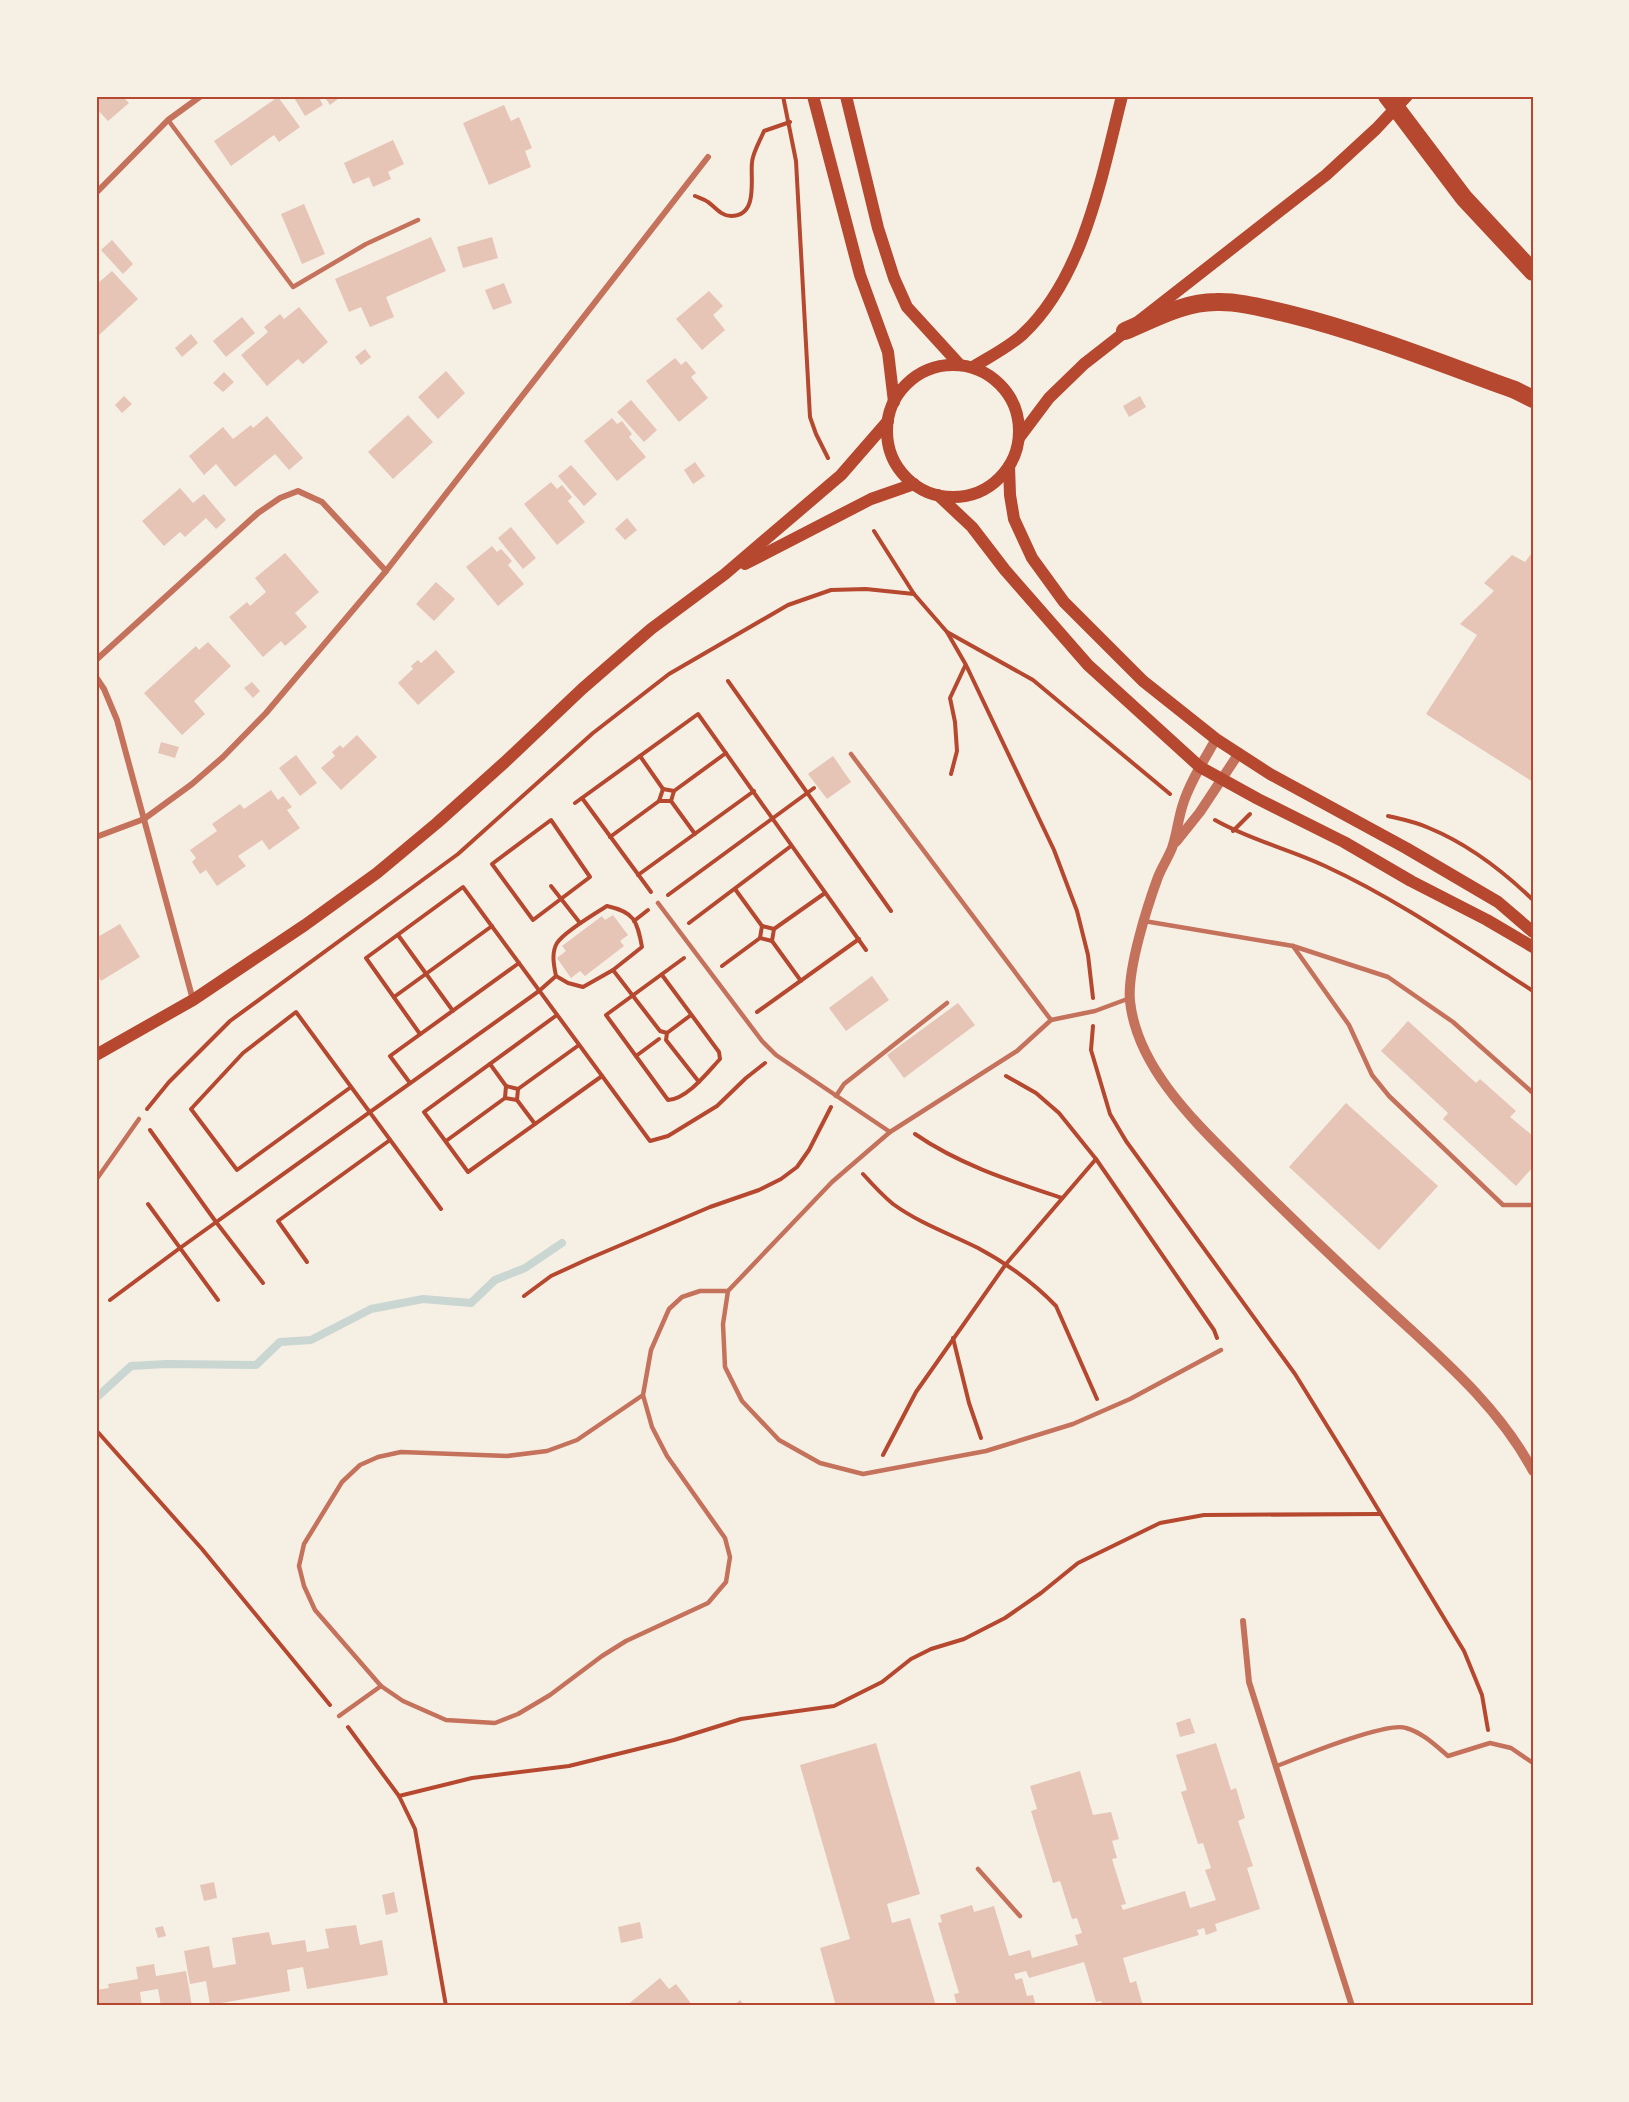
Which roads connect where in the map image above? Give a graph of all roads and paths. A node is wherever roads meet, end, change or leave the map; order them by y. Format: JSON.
{"nodes":[{"id":1,"x":201,"y":96,"type":"edge"},
{"id":2,"x":783,"y":96,"type":"edge"},
{"id":3,"x":813,"y":96,"type":"edge"},
{"id":4,"x":846,"y":96,"type":"edge"},
{"id":5,"x":1122,"y":96,"type":"edge"},
{"id":6,"x":1387,"y":96,"type":"edge"},
{"id":7,"x":1407,"y":96,"type":"edge"},
{"id":8,"x":168,"y":120,"type":"junction"},
{"id":9,"x":790,"y":122,"type":"junction"},
{"id":10,"x":708,"y":157,"type":"dead end"},
{"id":11,"x":683,"y":192,"type":"junction"},
{"id":12,"x":96,"y":193,"type":"edge"},
{"id":13,"x":418,"y":220,"type":"dead end"},
{"id":14,"x":1533,"y":272,"type":"edge"},
{"id":15,"x":1125,"y":331,"type":"junction"},
{"id":16,"x":966,"y":366,"type":"junction"},
{"id":17,"x":1533,"y":399,"type":"edge"},
{"id":18,"x":894,"y":402,"type":"junction"},
{"id":19,"x":888,"y":421,"type":"junction"},
{"id":20,"x":1019,"y":438,"type":"junction"},
{"id":21,"x":828,"y":458,"type":"dead end"},
{"id":22,"x":1009,"y":466,"type":"junction"},
{"id":23,"x":914,"y":484,"type":"junction"},
{"id":24,"x":938,"y":495,"type":"junction"},
{"id":25,"x":874,"y":531,"type":"dead end"},
{"id":26,"x":386,"y":571,"type":"junction"},
{"id":27,"x":725,"y":574,"type":"junction"},
{"id":28,"x":914,"y":594,"type":"junction"},
{"id":29,"x":947,"y":632,"type":"junction"},
{"id":30,"x":96,"y":660,"type":"edge"},
{"id":31,"x":966,"y":665,"type":"junction"},
{"id":32,"x":96,"y":677,"type":"edge"},
{"id":33,"x":728,"y":681,"type":"dead end"},
{"id":34,"x":1215,"y":739,"type":"junction"},
{"id":35,"x":726,"y":753,"type":"junction"},
{"id":36,"x":1239,"y":753,"type":"junction"},
{"id":37,"x":851,"y":754,"type":"dead end"},
{"id":38,"x":640,"y":756,"type":"junction"},
{"id":39,"x":1200,"y":767,"type":"junction"},
{"id":40,"x":951,"y":774,"type":"dead end"},
{"id":41,"x":1222,"y":778,"type":"junction"},
{"id":42,"x":814,"y":788,"type":"dead end"},
{"id":43,"x":663,"y":789,"type":"junction"},
{"id":44,"x":674,"y":791,"type":"junction"},
{"id":45,"x":754,"y":791,"type":"junction"},
{"id":46,"x":806,"y":793,"type":"junction"},
{"id":47,"x":582,"y":798,"type":"junction"},
{"id":48,"x":659,"y":801,"type":"junction"},
{"id":49,"x":671,"y":801,"type":"junction"},
{"id":50,"x":575,"y":803,"type":"dead end"},
{"id":51,"x":1183,"y":803,"type":"junction"},
{"id":52,"x":1200,"y":812,"type":"junction"},
{"id":53,"x":772,"y":818,"type":"junction"},
{"id":54,"x":144,"y":819,"type":"junction"},
{"id":55,"x":695,"y":834,"type":"junction"},
{"id":56,"x":96,"y":837,"type":"edge"},
{"id":57,"x":610,"y":837,"type":"junction"},
{"id":58,"x":791,"y":846,"type":"junction"},
{"id":59,"x":1172,"y":848,"type":"junction"},
{"id":60,"x":638,"y":875,"type":"junction"},
{"id":61,"x":551,"y":886,"type":"dead end"},
{"id":62,"x":735,"y":889,"type":"junction"},
{"id":63,"x":825,"y":893,"type":"junction"},
{"id":64,"x":561,"y":899,"type":"junction"},
{"id":65,"x":658,"y":903,"type":"junction"},
{"id":66,"x":891,"y":912,"type":"dead end"},
{"id":67,"x":634,"y":921,"type":"junction"},
{"id":68,"x":1144,"y":921,"type":"junction"},
{"id":69,"x":580,"y":924,"type":"junction"},
{"id":70,"x":492,"y":926,"type":"junction"},
{"id":71,"x":762,"y":926,"type":"junction"},
{"id":72,"x":774,"y":929,"type":"junction"},
{"id":73,"x":680,"y":930,"type":"junction"},
{"id":74,"x":1533,"y":932,"type":"edge"},
{"id":75,"x":398,"y":935,"type":"junction"},
{"id":76,"x":760,"y":938,"type":"junction"},
{"id":77,"x":859,"y":939,"type":"junction"},
{"id":78,"x":772,"y":941,"type":"junction"},
{"id":79,"x":1293,"y":946,"type":"junction"},
{"id":80,"x":1533,"y":947,"type":"edge"},
{"id":81,"x":694,"y":950,"type":"junction"},
{"id":82,"x":866,"y":950,"type":"dead end"},
{"id":83,"x":519,"y":963,"type":"junction"},
{"id":84,"x":613,"y":970,"type":"junction"},
{"id":85,"x":712,"y":973,"type":"junction"},
{"id":86,"x":426,"y":974,"type":"junction"},
{"id":87,"x":662,"y":975,"type":"junction"},
{"id":88,"x":556,"y":976,"type":"junction"},
{"id":89,"x":801,"y":981,"type":"junction"},
{"id":90,"x":539,"y":991,"type":"junction"},
{"id":91,"x":1533,"y":991,"type":"edge"},
{"id":92,"x":633,"y":996,"type":"junction"},
{"id":93,"x":394,"y":997,"type":"junction"},
{"id":94,"x":1130,"y":998,"type":"junction"},
{"id":95,"x":193,"y":1000,"type":"junction"},
{"id":96,"x":947,"y":1003,"type":"dead end"},
{"id":97,"x":453,"y":1011,"type":"junction"},
{"id":98,"x":1095,"y":1011,"type":"junction"},
{"id":99,"x":557,"y":1015,"type":"junction"},
{"id":100,"x":692,"y":1015,"type":"junction"},
{"id":101,"x":746,"y":1020,"type":"junction"},
{"id":102,"x":1051,"y":1020,"type":"junction"},
{"id":103,"x":660,"y":1031,"type":"junction"},
{"id":104,"x":667,"y":1033,"type":"junction"},
{"id":105,"x":420,"y":1034,"type":"junction"},
{"id":106,"x":659,"y":1039,"type":"junction"},
{"id":107,"x":666,"y":1040,"type":"junction"},
{"id":108,"x":579,"y":1045,"type":"junction"},
{"id":109,"x":96,"y":1055,"type":"edge"},
{"id":110,"x":776,"y":1055,"type":"junction"},
{"id":111,"x":636,"y":1056,"type":"junction"},
{"id":112,"x":490,"y":1064,"type":"junction"},
{"id":113,"x":992,"y":1067,"type":"junction"},
{"id":114,"x":602,"y":1077,"type":"junction"},
{"id":115,"x":699,"y":1082,"type":"junction"},
{"id":116,"x":410,"y":1083,"type":"junction"},
{"id":117,"x":506,"y":1086,"type":"junction"},
{"id":118,"x":351,"y":1087,"type":"junction"},
{"id":119,"x":518,"y":1089,"type":"junction"},
{"id":120,"x":1533,"y":1093,"type":"edge"},
{"id":121,"x":837,"y":1096,"type":"junction"},
{"id":122,"x":505,"y":1098,"type":"junction"},
{"id":123,"x":517,"y":1100,"type":"junction"},
{"id":124,"x":370,"y":1112,"type":"junction"},
{"id":125,"x":139,"y":1119,"type":"junction"},
{"id":126,"x":535,"y":1124,"type":"junction"},
{"id":127,"x":902,"y":1124,"type":"junction"},
{"id":128,"x":890,"y":1132,"type":"junction"},
{"id":129,"x":390,"y":1140,"type":"junction"},
{"id":130,"x":446,"y":1141,"type":"junction"},
{"id":131,"x":1096,"y":1159,"type":"junction"},
{"id":132,"x":853,"y":1164,"type":"junction"},
{"id":133,"x":96,"y":1180,"type":"edge"},
{"id":134,"x":1062,"y":1198,"type":"junction"},
{"id":135,"x":148,"y":1204,"type":"dead end"},
{"id":136,"x":1533,"y":1204,"type":"edge"},
{"id":137,"x":441,"y":1209,"type":"dead end"},
{"id":138,"x":216,"y":1222,"type":"junction"},
{"id":139,"x":180,"y":1248,"type":"junction"},
{"id":140,"x":307,"y":1262,"type":"dead end"},
{"id":141,"x":1006,"y":1264,"type":"junction"},
{"id":142,"x":263,"y":1283,"type":"dead end"},
{"id":143,"x":728,"y":1291,"type":"junction"},
{"id":144,"x":524,"y":1296,"type":"dead end"},
{"id":145,"x":110,"y":1300,"type":"dead end"},
{"id":146,"x":218,"y":1300,"type":"dead end"},
{"id":147,"x":953,"y":1338,"type":"junction"},
{"id":148,"x":1221,"y":1350,"type":"joint"},
{"id":149,"x":643,"y":1395,"type":"junction"},
{"id":150,"x":1102,"y":1411,"type":"junction"},
{"id":151,"x":96,"y":1430,"type":"edge"},
{"id":152,"x":986,"y":1451,"type":"junction"},
{"id":153,"x":1533,"y":1471,"type":"edge"},
{"id":154,"x":874,"y":1472,"type":"junction"},
{"id":155,"x":1381,"y":1514,"type":"junction"},
{"id":156,"x":1243,"y":1621,"type":"dead end"},
{"id":157,"x":381,"y":1686,"type":"junction"},
{"id":158,"x":339,"y":1716,"type":"junction"},
{"id":159,"x":1490,"y":1743,"type":"junction"},
{"id":160,"x":1533,"y":1763,"type":"edge"},
{"id":161,"x":1277,"y":1766,"type":"junction"},
{"id":162,"x":399,"y":1796,"type":"junction"},
{"id":163,"x":978,"y":1869,"type":"dead end"},
{"id":164,"x":1020,"y":1916,"type":"dead end"},
{"id":165,"x":446,"y":2006,"type":"edge"},
{"id":166,"x":1352,"y":2006,"type":"edge"}],
"edges":[{"from":1,"to":8,"type":"street"},
{"from":2,"to":9,"type":"path"},
{"from":3,"to":18,"type":"main road"},
{"from":4,"to":16,"type":"main road"},
{"from":5,"to":16,"type":"main road"},
{"from":6,"to":14,"type":"highway"},
{"from":7,"to":15,"type":"main road"},
{"from":8,"to":12,"type":"street"},
{"from":8,"to":13,"type":"lane"},
{"from":9,"to":11,"type":"path"},
{"from":9,"to":21,"type":"path"},
{"from":10,"to":11,"type":"street"},
{"from":11,"to":26,"type":"street"},
{"from":15,"to":17,"type":"highway"},
{"from":15,"to":20,"type":"main road"},
{"from":16,"to":18,"type":"main road"},
{"from":16,"to":20,"type":"main road"},
{"from":18,"to":19,"type":"main road"},
{"from":19,"to":23,"type":"main road"},
{"from":19,"to":27,"type":"main road"},
{"from":20,"to":22,"type":"main road"},
{"from":22,"to":24,"type":"main road"},
{"from":22,"to":34,"type":"main road"},
{"from":23,"to":24,"type":"main road"},
{"from":23,"to":27,"type":"main road"},
{"from":24,"to":39,"type":"main road"},
{"from":25,"to":28,"type":"path"},
{"from":26,"to":30,"type":"street"},
{"from":26,"to":54,"type":"street"},
{"from":27,"to":95,"type":"main road"},
{"from":28,"to":29,"type":"path"},
{"from":28,"to":125,"type":"path"},
{"from":29,"to":31,"type":"path"},
{"from":29,"to":51,"type":"path"},
{"from":31,"to":40,"type":"path"},
{"from":31,"to":98,"type":"path"},
{"from":32,"to":54,"type":"street"},
{"from":33,"to":46,"type":"path"},
{"from":34,"to":36,"type":"main road"},
{"from":34,"to":39,"type":"street"},
{"from":35,"to":38,"type":"path"},
{"from":35,"to":44,"type":"path"},
{"from":35,"to":45,"type":"path"},
{"from":36,"to":41,"type":"street"},
{"from":36,"to":74,"type":"main road"},
{"from":37,"to":102,"type":"lane"},
{"from":38,"to":43,"type":"path"},
{"from":38,"to":47,"type":"path"},
{"from":39,"to":41,"type":"main road"},
{"from":39,"to":51,"type":"street"},
{"from":41,"to":52,"type":"street"},
{"from":41,"to":80,"type":"main road"},
{"from":42,"to":46,"type":"path"},
{"from":43,"to":44,"type":"path"},
{"from":43,"to":48,"type":"path"},
{"from":44,"to":49,"type":"path"},
{"from":45,"to":53,"type":"path"},
{"from":45,"to":55,"type":"path"},
{"from":46,"to":53,"type":"path"},
{"from":46,"to":66,"type":"path"},
{"from":47,"to":50,"type":"path"},
{"from":47,"to":57,"type":"path"},
{"from":48,"to":49,"type":"path"},
{"from":48,"to":57,"type":"path"},
{"from":49,"to":55,"type":"path"},
{"from":51,"to":59,"type":"street"},
{"from":52,"to":59,"type":"street"},
{"from":52,"to":91,"type":"path"},
{"from":53,"to":58,"type":"path"},
{"from":53,"to":65,"type":"path"},
{"from":54,"to":56,"type":"street"},
{"from":54,"to":95,"type":"street"},
{"from":55,"to":60,"type":"path"},
{"from":57,"to":60,"type":"path"},
{"from":58,"to":62,"type":"path"},
{"from":58,"to":63,"type":"path"},
{"from":59,"to":68,"type":"street"},
{"from":60,"to":65,"type":"path"},
{"from":61,"to":64,"type":"path"},
{"from":62,"to":71,"type":"path"},
{"from":62,"to":73,"type":"path"},
{"from":63,"to":72,"type":"path"},
{"from":63,"to":77,"type":"path"},
{"from":64,"to":64,"type":"path"},
{"from":64,"to":69,"type":"path"},
{"from":65,"to":67,"type":"path"},
{"from":65,"to":73,"type":"lane"},
{"from":67,"to":69,"type":"path"},
{"from":67,"to":84,"type":"path"},
{"from":68,"to":79,"type":"lane"},
{"from":68,"to":94,"type":"street"},
{"from":69,"to":88,"type":"path"},
{"from":70,"to":75,"type":"path"},
{"from":70,"to":83,"type":"path"},
{"from":70,"to":86,"type":"path"},
{"from":71,"to":72,"type":"path"},
{"from":71,"to":76,"type":"path"},
{"from":72,"to":78,"type":"path"},
{"from":73,"to":81,"type":"lane"},
{"from":75,"to":86,"type":"path"},
{"from":75,"to":93,"type":"path"},
{"from":76,"to":78,"type":"path"},
{"from":76,"to":85,"type":"path"},
{"from":77,"to":82,"type":"path"},
{"from":77,"to":89,"type":"path"},
{"from":78,"to":89,"type":"path"},
{"from":79,"to":120,"type":"lane"},
{"from":79,"to":136,"type":"lane"},
{"from":81,"to":85,"type":"lane"},
{"from":81,"to":87,"type":"path"},
{"from":83,"to":90,"type":"path"},
{"from":83,"to":97,"type":"path"},
{"from":84,"to":88,"type":"path"},
{"from":84,"to":92,"type":"path"},
{"from":85,"to":101,"type":"lane"},
{"from":86,"to":93,"type":"path"},
{"from":86,"to":97,"type":"path"},
{"from":87,"to":92,"type":"path"},
{"from":87,"to":100,"type":"path"},
{"from":88,"to":90,"type":"path"},
{"from":89,"to":101,"type":"path"},
{"from":90,"to":99,"type":"path"},
{"from":90,"to":116,"type":"path"},
{"from":92,"to":103,"type":"path"},
{"from":92,"to":111,"type":"path"},
{"from":93,"to":105,"type":"path"},
{"from":94,"to":98,"type":"lane"},
{"from":94,"to":153,"type":"street"},
{"from":95,"to":109,"type":"main road"},
{"from":96,"to":121,"type":"lane"},
{"from":97,"to":105,"type":"path"},
{"from":98,"to":102,"type":"lane"},
{"from":98,"to":155,"type":"path"},
{"from":99,"to":108,"type":"path"},
{"from":99,"to":112,"type":"path"},
{"from":100,"to":104,"type":"path"},
{"from":100,"to":115,"type":"path"},
{"from":101,"to":110,"type":"lane"},
{"from":102,"to":113,"type":"lane"},
{"from":103,"to":104,"type":"path"},
{"from":103,"to":106,"type":"path"},
{"from":104,"to":107,"type":"path"},
{"from":105,"to":116,"type":"path"},
{"from":106,"to":107,"type":"path"},
{"from":106,"to":111,"type":"path"},
{"from":107,"to":115,"type":"path"},
{"from":108,"to":114,"type":"path"},
{"from":108,"to":119,"type":"path"},
{"from":110,"to":114,"type":"path"},
{"from":110,"to":121,"type":"lane"},
{"from":111,"to":115,"type":"path"},
{"from":112,"to":117,"type":"path"},
{"from":112,"to":130,"type":"path"},
{"from":113,"to":127,"type":"lane"},
{"from":113,"to":131,"type":"path"},
{"from":114,"to":126,"type":"path"},
{"from":116,"to":124,"type":"path"},
{"from":117,"to":119,"type":"path"},
{"from":117,"to":122,"type":"path"},
{"from":118,"to":118,"type":"path"},
{"from":118,"to":124,"type":"path"},
{"from":119,"to":123,"type":"path"},
{"from":121,"to":128,"type":"lane"},
{"from":121,"to":144,"type":"path"},
{"from":122,"to":123,"type":"path"},
{"from":122,"to":130,"type":"path"},
{"from":123,"to":126,"type":"path"},
{"from":124,"to":129,"type":"path"},
{"from":124,"to":138,"type":"path"},
{"from":125,"to":133,"type":"lane"},
{"from":125,"to":138,"type":"path"},
{"from":126,"to":130,"type":"path"},
{"from":127,"to":128,"type":"lane"},
{"from":127,"to":134,"type":"path"},
{"from":128,"to":132,"type":"lane"},
{"from":129,"to":137,"type":"path"},
{"from":129,"to":140,"type":"path"},
{"from":131,"to":134,"type":"path"},
{"from":131,"to":148,"type":"path"},
{"from":132,"to":141,"type":"path"},
{"from":132,"to":143,"type":"lane"},
{"from":134,"to":141,"type":"path"},
{"from":135,"to":139,"type":"path"},
{"from":138,"to":139,"type":"path"},
{"from":138,"to":142,"type":"path"},
{"from":139,"to":145,"type":"path"},
{"from":139,"to":146,"type":"path"},
{"from":141,"to":147,"type":"path"},
{"from":141,"to":150,"type":"path"},
{"from":143,"to":149,"type":"lane"},
{"from":143,"to":154,"type":"lane"},
{"from":147,"to":152,"type":"path"},
{"from":147,"to":154,"type":"path"},
{"from":148,"to":150,"type":"lane"},
{"from":149,"to":157,"type":"lane"},
{"from":149,"to":157,"type":"lane"},
{"from":150,"to":152,"type":"lane"},
{"from":151,"to":158,"type":"path"},
{"from":152,"to":154,"type":"lane"},
{"from":155,"to":159,"type":"path"},
{"from":155,"to":162,"type":"path"},
{"from":156,"to":161,"type":"street"},
{"from":157,"to":158,"type":"lane"},
{"from":158,"to":162,"type":"path"},
{"from":159,"to":160,"type":"lane"},
{"from":159,"to":161,"type":"lane"},
{"from":161,"to":166,"type":"street"},
{"from":162,"to":165,"type":"path"},
{"from":163,"to":164,"type":"lane"}]}
